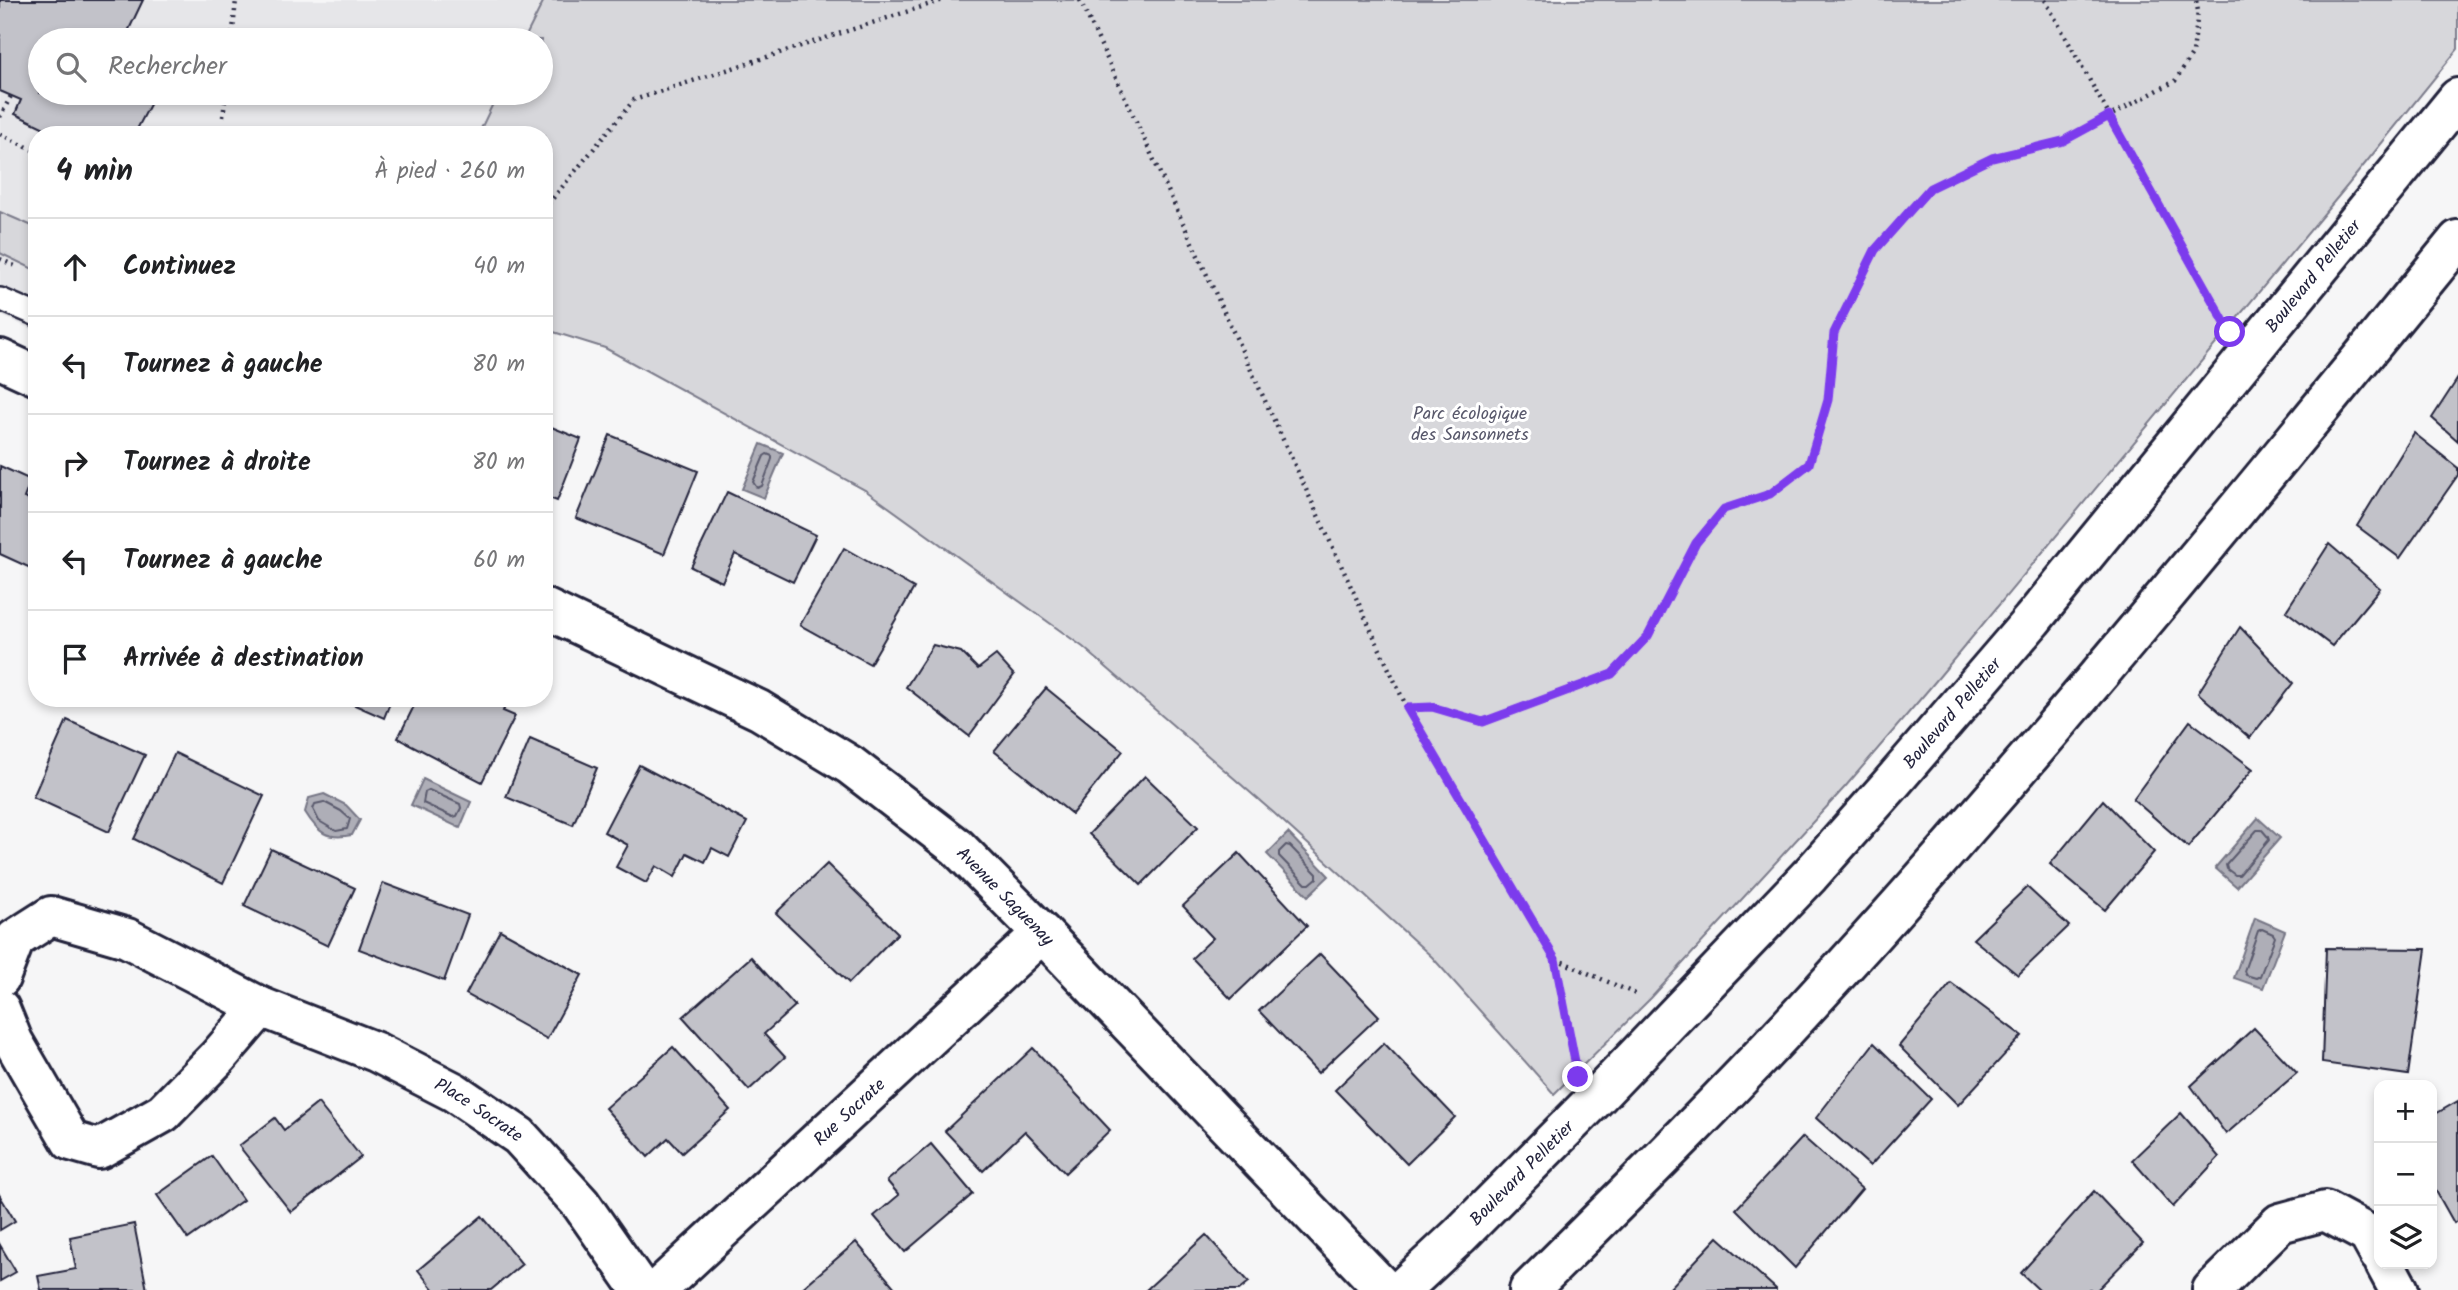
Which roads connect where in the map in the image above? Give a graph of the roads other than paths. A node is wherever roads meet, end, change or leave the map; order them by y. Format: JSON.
{"nodes":[{"id":1,"x":2458,"y":99,"type":"edge"},
{"id":2,"x":2458,"y":240,"type":"edge"},
{"id":3,"x":0,"y":299,"type":"edge"},
{"id":4,"x":28,"y":311,"type":"edge"},
{"id":5,"x":0,"y":359,"type":"edge"},
{"id":6,"x":28,"y":372,"type":"edge"},
{"id":7,"x":553,"y":612,"type":"edge"},
{"id":8,"x":1042,"y":933,"type":"junction"},
{"id":9,"x":0,"y":978,"type":"edge"},
{"id":10,"x":261,"y":1007,"type":"junction"},
{"id":11,"x":0,"y":1009,"type":"edge"},
{"id":12,"x":2374,"y":1245,"type":"edge"},
{"id":13,"x":2388,"y":1269,"type":"edge"},
{"id":14,"x":641,"y":1290,"type":"edge"},
{"id":15,"x":657,"y":1290,"type":"edge"},
{"id":16,"x":1385,"y":1290,"type":"edge"},
{"id":17,"x":1401,"y":1290,"type":"edge"},
{"id":18,"x":1529,"y":1290,"type":"edge"},
{"id":19,"x":2212,"y":1290,"type":"edge"},
{"id":20,"x":2399,"y":1290,"type":"edge"}],
"edges":[{"from":1,"to":17,"type":"street","name":"Boulevard Pelletier"},
{"from":2,"to":18,"type":"street"},
{"from":3,"to":4,"type":"lane"},
{"from":5,"to":6,"type":"street"},
{"from":7,"to":8,"type":"street","name":"Avenue Saguenay"},
{"from":8,"to":15,"type":"street","name":"Rue Socrate"},
{"from":8,"to":16,"type":"street","name":"Avenue Saguenay"},
{"from":9,"to":10,"type":"street","name":"Place Socrate"},
{"from":10,"to":11,"type":"street"},
{"from":10,"to":14,"type":"street","name":"Place Socrate"},
{"from":12,"to":19,"type":"street"},
{"from":13,"to":20,"type":"street"}]}
